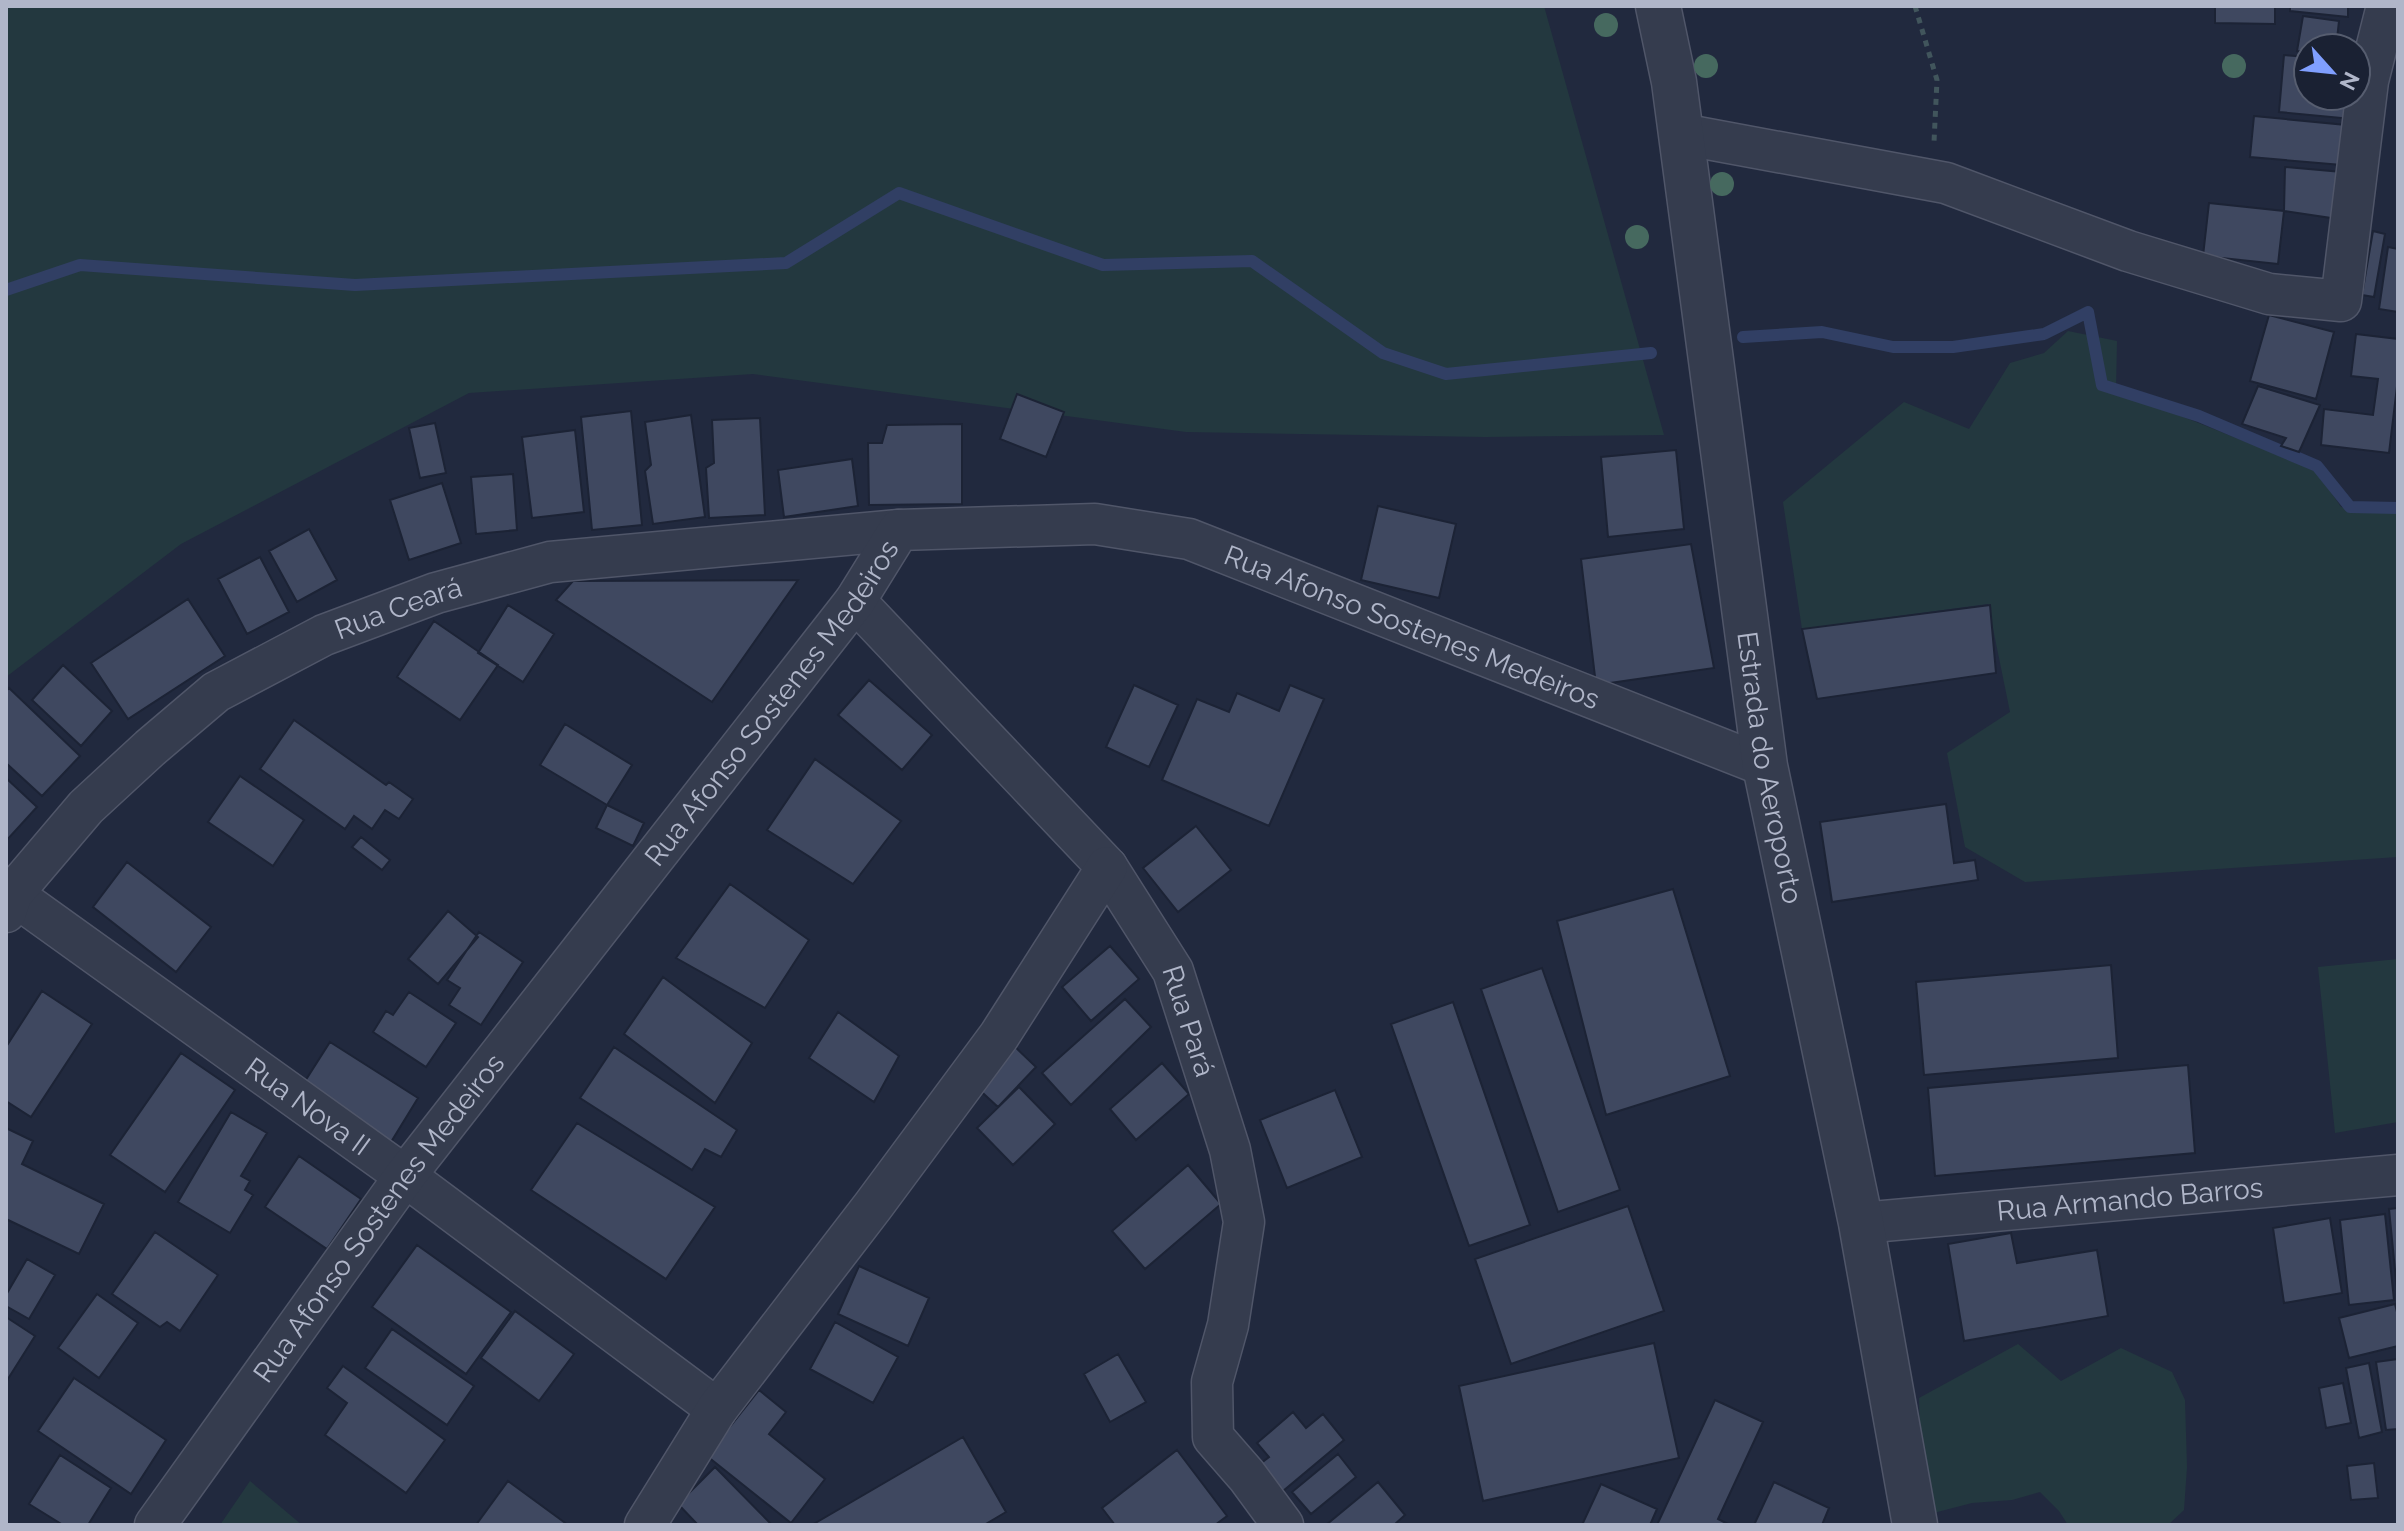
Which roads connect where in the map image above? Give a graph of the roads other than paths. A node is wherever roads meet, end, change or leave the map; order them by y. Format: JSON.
{"nodes":[{"id":1,"x":1658,"y":6,"type":"edge"},
{"id":2,"x":2387,"y":6,"type":"edge"},
{"id":3,"x":2383,"y":83,"type":"edge"},
{"id":4,"x":1681,"y":134,"type":"junction"},
{"id":5,"x":899,"y":530,"type":"junction"},
{"id":6,"x":855,"y":601,"type":"junction"},
{"id":7,"x":1765,"y":766,"type":"junction"},
{"id":8,"x":1107,"y":867,"type":"junction"},
{"id":9,"x":9,"y":903,"type":"edge"},
{"id":10,"x":2398,"y":1175,"type":"edge"},
{"id":11,"x":405,"y":1176,"type":"junction"},
{"id":12,"x":1861,"y":1223,"type":"junction"},
{"id":13,"x":717,"y":1409,"type":"junction"},
{"id":14,"x":155,"y":1525,"type":"edge"},
{"id":15,"x":645,"y":1525,"type":"edge"},
{"id":16,"x":1283,"y":1525,"type":"edge"},
{"id":17,"x":1915,"y":1525,"type":"edge"}],
"edges":[{"from":1,"to":4,"type":"street","name":"Estrada do Aeroporto"},
{"from":2,"to":3,"type":"street"},
{"from":3,"to":4,"type":"street"},
{"from":4,"to":7,"type":"street","name":"Estrada do Aeroporto"},
{"from":5,"to":6,"type":"street","name":"Rua Afonso Sostenes Medeiros"},
{"from":5,"to":7,"type":"street","name":"Rua Afonso Sostenes Medeiros"},
{"from":5,"to":9,"type":"street","name":"Rua Ceará"},
{"from":6,"to":8,"type":"street","name":"Rua Pará"},
{"from":6,"to":11,"type":"street","name":"Rua Afonso Sostenes Medeiros"},
{"from":7,"to":12,"type":"street","name":"Estrada do Aeroporto"},
{"from":8,"to":13,"type":"street"},
{"from":8,"to":16,"type":"street","name":"Rua Pará"},
{"from":9,"to":11,"type":"street","name":"Rua Nova II"},
{"from":10,"to":12,"type":"street","name":"Rua Armando Barros"},
{"from":11,"to":13,"type":"street","name":"Rua Nova II"},
{"from":11,"to":14,"type":"street","name":"Rua Afonso Sostenes Medeiros"},
{"from":12,"to":17,"type":"street","name":"Estrada do Aeroporto"},
{"from":13,"to":15,"type":"street"}]}
